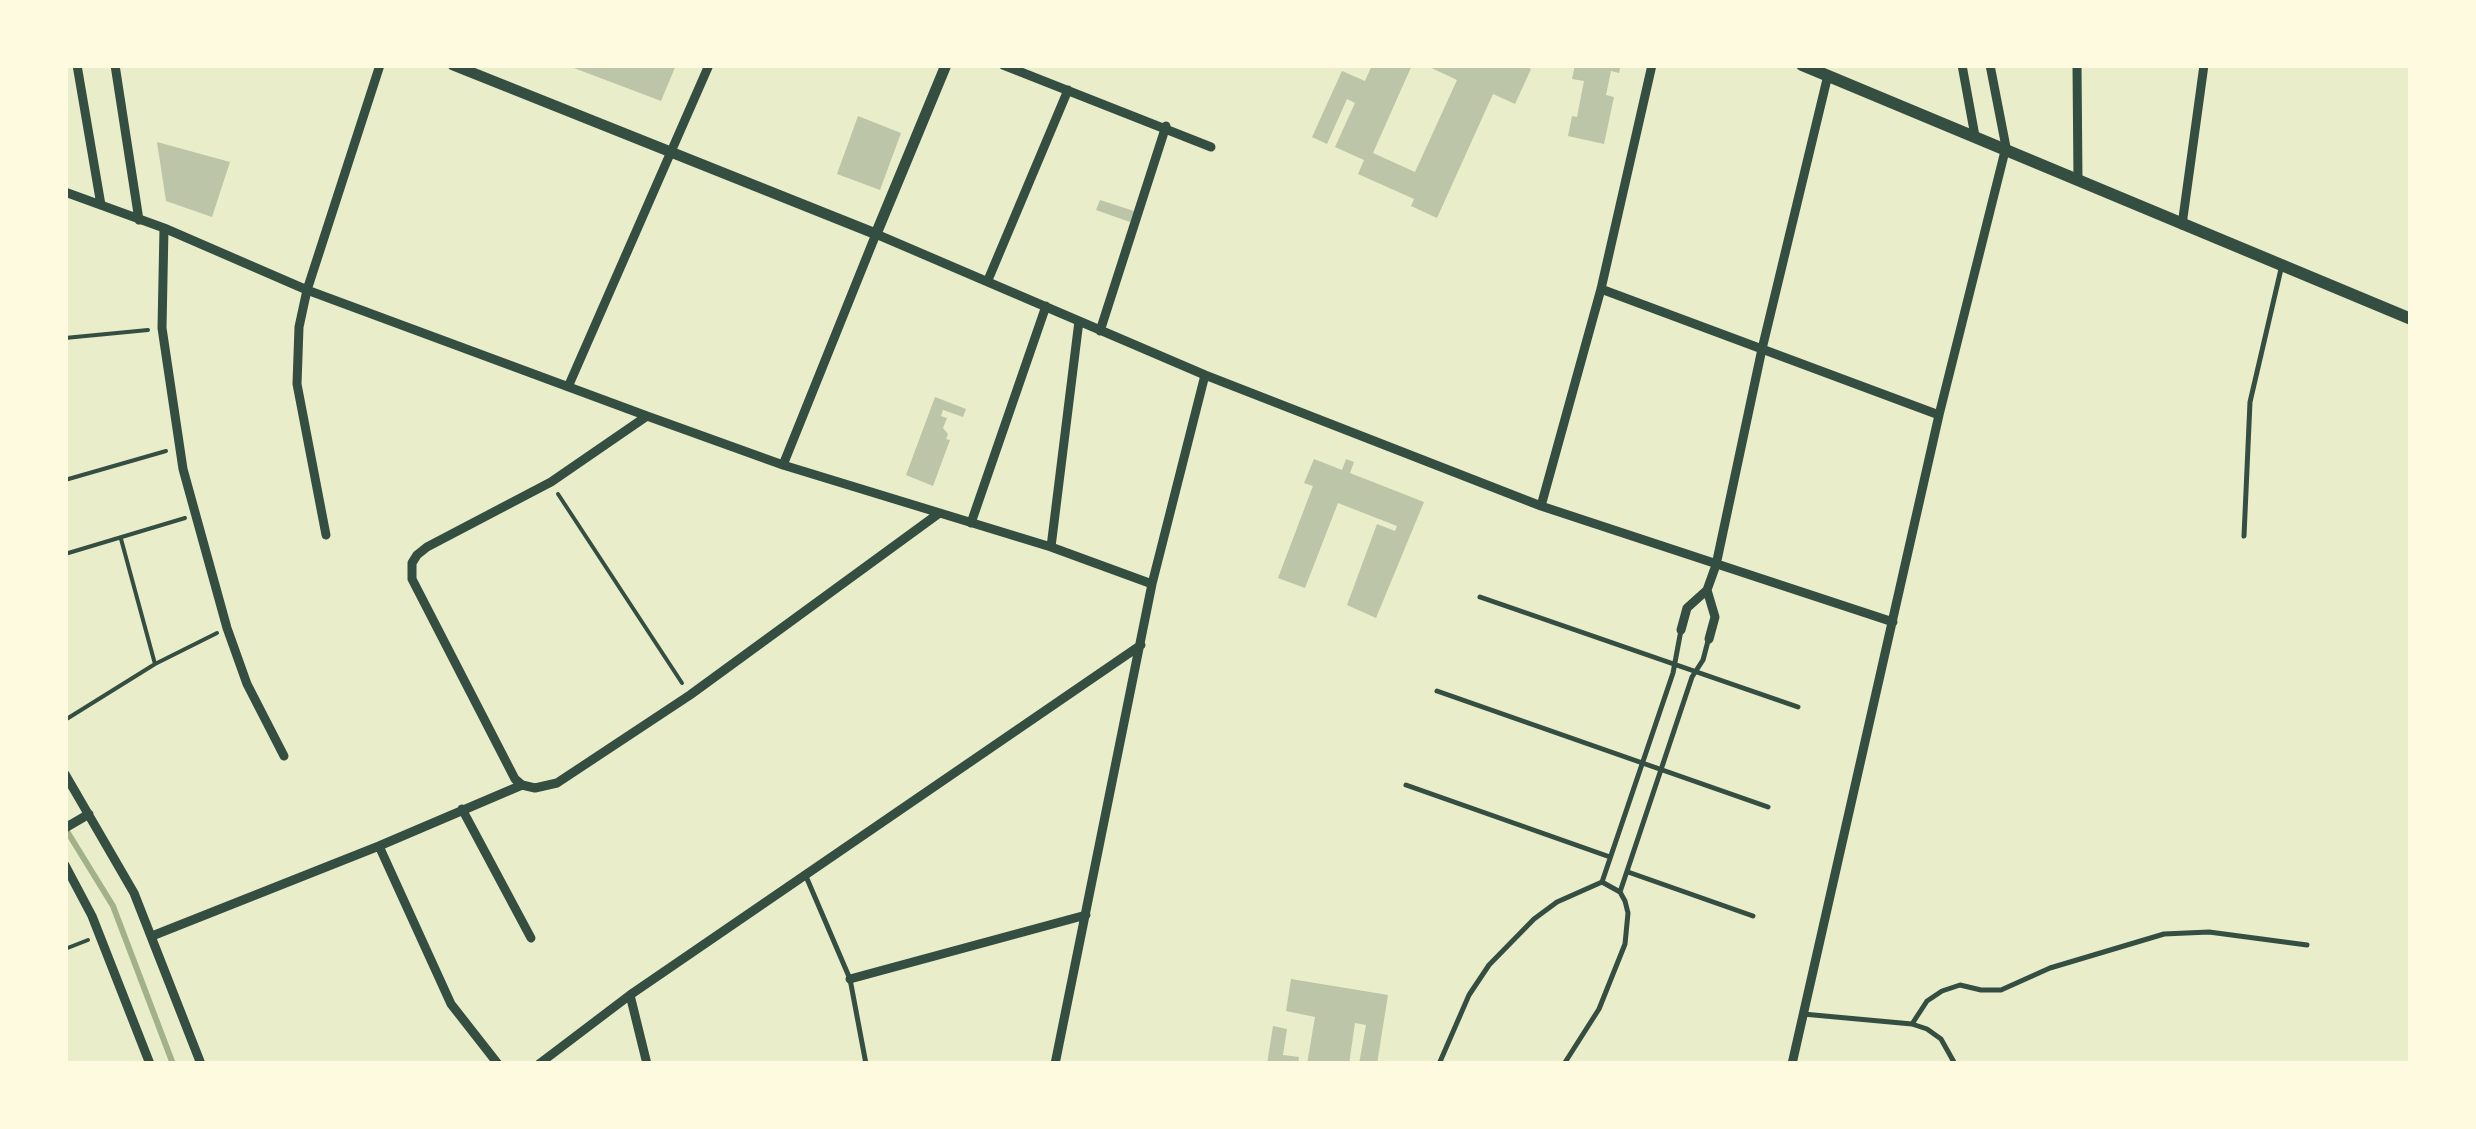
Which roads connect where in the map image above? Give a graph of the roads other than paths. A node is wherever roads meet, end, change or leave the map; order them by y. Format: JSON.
{"nodes":[{"id":1,"x":77,"y":65,"type":"edge"},
{"id":2,"x":115,"y":65,"type":"edge"},
{"id":3,"x":380,"y":65,"type":"edge"},
{"id":4,"x":453,"y":65,"type":"edge"},
{"id":5,"x":709,"y":65,"type":"edge"},
{"id":6,"x":946,"y":65,"type":"edge"},
{"id":7,"x":1004,"y":65,"type":"edge"},
{"id":8,"x":1652,"y":65,"type":"edge"},
{"id":9,"x":1802,"y":65,"type":"edge"},
{"id":10,"x":1962,"y":65,"type":"edge"},
{"id":11,"x":1990,"y":65,"type":"edge"},
{"id":12,"x":2077,"y":65,"type":"edge"},
{"id":13,"x":2204,"y":65,"type":"edge"},
{"id":14,"x":1828,"y":75,"type":"junction"},
{"id":15,"x":1068,"y":90,"type":"junction"},
{"id":16,"x":1166,"y":126,"type":"junction"},
{"id":17,"x":1974,"y":136,"type":"junction"},
{"id":18,"x":1212,"y":147,"type":"dead end"},
{"id":19,"x":2006,"y":147,"type":"junction"},
{"id":20,"x":671,"y":151,"type":"junction"},
{"id":21,"x":2078,"y":181,"type":"junction"},
{"id":22,"x":65,"y":192,"type":"edge"},
{"id":23,"x":101,"y":205,"type":"junction"},
{"id":24,"x":139,"y":220,"type":"junction"},
{"id":25,"x":2182,"y":225,"type":"junction"},
{"id":26,"x":164,"y":228,"type":"junction"},
{"id":27,"x":876,"y":234,"type":"junction"},
{"id":28,"x":2282,"y":266,"type":"junction"},
{"id":29,"x":988,"y":280,"type":"junction"},
{"id":30,"x":1601,"y":289,"type":"junction"},
{"id":31,"x":307,"y":290,"type":"junction"},
{"id":32,"x":1046,"y":306,"type":"junction"},
{"id":33,"x":2411,"y":319,"type":"edge"},
{"id":34,"x":1078,"y":320,"type":"junction"},
{"id":35,"x":1100,"y":331,"type":"junction"},
{"id":36,"x":1762,"y":349,"type":"junction"},
{"id":37,"x":1205,"y":375,"type":"junction"},
{"id":38,"x":568,"y":387,"type":"junction"},
{"id":39,"x":1940,"y":415,"type":"junction"},
{"id":40,"x":647,"y":416,"type":"junction"},
{"id":41,"x":784,"y":465,"type":"junction"},
{"id":42,"x":1541,"y":506,"type":"junction"},
{"id":43,"x":938,"y":514,"type":"junction"},
{"id":44,"x":971,"y":523,"type":"junction"},
{"id":45,"x":326,"y":535,"type":"dead end"},
{"id":46,"x":2244,"y":536,"type":"dead end"},
{"id":47,"x":1051,"y":547,"type":"junction"},
{"id":48,"x":1716,"y":564,"type":"junction"},
{"id":49,"x":1152,"y":584,"type":"junction"},
{"id":50,"x":1707,"y":590,"type":"junction"},
{"id":51,"x":1480,"y":597,"type":"dead end"},
{"id":52,"x":1893,"y":622,"type":"junction"},
{"id":53,"x":1680,"y":630,"type":"joint"},
{"id":54,"x":1709,"y":639,"type":"joint"},
{"id":55,"x":1140,"y":645,"type":"junction"},
{"id":56,"x":1674,"y":664,"type":"junction"},
{"id":57,"x":1696,"y":671,"type":"junction"},
{"id":58,"x":1437,"y":690,"type":"dead end"},
{"id":59,"x":1798,"y":707,"type":"dead end"},
{"id":60,"x":284,"y":756,"type":"dead end"},
{"id":61,"x":1643,"y":761,"type":"junction"},
{"id":62,"x":1662,"y":768,"type":"junction"},
{"id":63,"x":65,"y":774,"type":"edge"},
{"id":64,"x":522,"y":785,"type":"junction"},
{"id":65,"x":1406,"y":785,"type":"dead end"},
{"id":66,"x":1768,"y":807,"type":"dead end"},
{"id":67,"x":462,"y":810,"type":"junction"},
{"id":68,"x":86,"y":815,"type":"junction"},
{"id":69,"x":65,"y":828,"type":"edge"},
{"id":70,"x":379,"y":846,"type":"junction"},
{"id":71,"x":1610,"y":857,"type":"junction"},
{"id":72,"x":65,"y":865,"type":"edge"},
{"id":73,"x":1627,"y":871,"type":"junction"},
{"id":74,"x":805,"y":874,"type":"junction"},
{"id":75,"x":1602,"y":882,"type":"junction"},
{"id":76,"x":1620,"y":892,"type":"junction"},
{"id":77,"x":1086,"y":915,"type":"junction"},
{"id":78,"x":1752,"y":916,"type":"dead end"},
{"id":79,"x":152,"y":936,"type":"junction"},
{"id":80,"x":532,"y":938,"type":"dead end"},
{"id":81,"x":2308,"y":945,"type":"dead end"},
{"id":82,"x":850,"y":978,"type":"junction"},
{"id":83,"x":630,"y":995,"type":"junction"},
{"id":84,"x":1803,"y":1014,"type":"junction"},
{"id":85,"x":1912,"y":1024,"type":"junction"},
{"id":86,"x":150,"y":1064,"type":"edge"},
{"id":87,"x":201,"y":1064,"type":"edge"},
{"id":88,"x":498,"y":1064,"type":"edge"},
{"id":89,"x":539,"y":1064,"type":"edge"},
{"id":90,"x":646,"y":1064,"type":"edge"},
{"id":91,"x":866,"y":1064,"type":"edge"},
{"id":92,"x":1055,"y":1064,"type":"edge"},
{"id":93,"x":1439,"y":1064,"type":"edge"},
{"id":94,"x":1564,"y":1064,"type":"edge"},
{"id":95,"x":1792,"y":1064,"type":"edge"},
{"id":96,"x":1955,"y":1064,"type":"edge"}],
"edges":[{"from":1,"to":23,"type":"street"},
{"from":2,"to":24,"type":"street"},
{"from":3,"to":31,"type":"street"},
{"from":4,"to":20,"type":"street"},
{"from":5,"to":20,"type":"street"},
{"from":6,"to":27,"type":"street"},
{"from":7,"to":15,"type":"street"},
{"from":8,"to":30,"type":"street"},
{"from":9,"to":14,"type":"main road"},
{"from":10,"to":17,"type":"street"},
{"from":11,"to":19,"type":"street"},
{"from":12,"to":21,"type":"street"},
{"from":13,"to":25,"type":"street"},
{"from":14,"to":17,"type":"main road"},
{"from":14,"to":36,"type":"street"},
{"from":15,"to":16,"type":"street"},
{"from":15,"to":29,"type":"street"},
{"from":16,"to":18,"type":"street"},
{"from":16,"to":35,"type":"street"},
{"from":17,"to":19,"type":"main road"},
{"from":19,"to":21,"type":"main road"},
{"from":19,"to":39,"type":"street"},
{"from":20,"to":27,"type":"street"},
{"from":20,"to":38,"type":"street"},
{"from":21,"to":25,"type":"main road"},
{"from":22,"to":23,"type":"street"},
{"from":23,"to":24,"type":"street"},
{"from":24,"to":26,"type":"street"},
{"from":25,"to":28,"type":"main road"},
{"from":26,"to":31,"type":"street"},
{"from":26,"to":60,"type":"street"},
{"from":27,"to":29,"type":"street"},
{"from":27,"to":41,"type":"street"},
{"from":28,"to":33,"type":"main road"},
{"from":28,"to":46,"type":"lane"},
{"from":29,"to":32,"type":"street"},
{"from":30,"to":36,"type":"street"},
{"from":30,"to":42,"type":"street"},
{"from":31,"to":38,"type":"street"},
{"from":31,"to":45,"type":"street"},
{"from":32,"to":34,"type":"street"},
{"from":32,"to":44,"type":"street"},
{"from":34,"to":35,"type":"street"},
{"from":34,"to":47,"type":"street"},
{"from":35,"to":37,"type":"street"},
{"from":36,"to":39,"type":"street"},
{"from":36,"to":48,"type":"street"},
{"from":37,"to":42,"type":"street"},
{"from":37,"to":49,"type":"street"},
{"from":38,"to":40,"type":"street"},
{"from":39,"to":52,"type":"street"},
{"from":40,"to":41,"type":"street"},
{"from":40,"to":64,"type":"street"},
{"from":41,"to":43,"type":"street"},
{"from":42,"to":48,"type":"street"},
{"from":43,"to":44,"type":"street"},
{"from":43,"to":64,"type":"street"},
{"from":44,"to":47,"type":"street"},
{"from":47,"to":49,"type":"street"},
{"from":48,"to":50,"type":"street"},
{"from":48,"to":52,"type":"street"},
{"from":49,"to":55,"type":"street"},
{"from":50,"to":53,"type":"street"},
{"from":50,"to":54,"type":"street"},
{"from":51,"to":56,"type":"lane"},
{"from":52,"to":84,"type":"street"},
{"from":53,"to":56,"type":"lane"},
{"from":54,"to":57,"type":"lane"},
{"from":55,"to":74,"type":"street"},
{"from":55,"to":77,"type":"street"},
{"from":56,"to":57,"type":"lane"},
{"from":56,"to":61,"type":"lane"},
{"from":57,"to":59,"type":"lane"},
{"from":57,"to":62,"type":"lane"},
{"from":58,"to":61,"type":"lane"},
{"from":61,"to":62,"type":"lane"},
{"from":61,"to":71,"type":"lane"},
{"from":62,"to":66,"type":"lane"},
{"from":62,"to":73,"type":"lane"},
{"from":63,"to":68,"type":"street"},
{"from":64,"to":67,"type":"street"},
{"from":65,"to":71,"type":"lane"},
{"from":67,"to":70,"type":"street"},
{"from":67,"to":80,"type":"street"},
{"from":68,"to":69,"type":"street"},
{"from":68,"to":79,"type":"street"},
{"from":70,"to":79,"type":"street"},
{"from":70,"to":88,"type":"street"},
{"from":71,"to":75,"type":"lane"},
{"from":72,"to":86,"type":"street"},
{"from":73,"to":76,"type":"lane"},
{"from":73,"to":78,"type":"lane"},
{"from":74,"to":82,"type":"lane"},
{"from":74,"to":83,"type":"street"},
{"from":75,"to":76,"type":"lane"},
{"from":75,"to":93,"type":"lane"},
{"from":76,"to":94,"type":"lane"},
{"from":77,"to":82,"type":"street"},
{"from":77,"to":92,"type":"street"},
{"from":79,"to":87,"type":"street"},
{"from":81,"to":85,"type":"lane"},
{"from":82,"to":91,"type":"lane"},
{"from":83,"to":89,"type":"street"},
{"from":83,"to":90,"type":"street"},
{"from":84,"to":85,"type":"lane"},
{"from":84,"to":95,"type":"street"},
{"from":85,"to":96,"type":"lane"}]}
